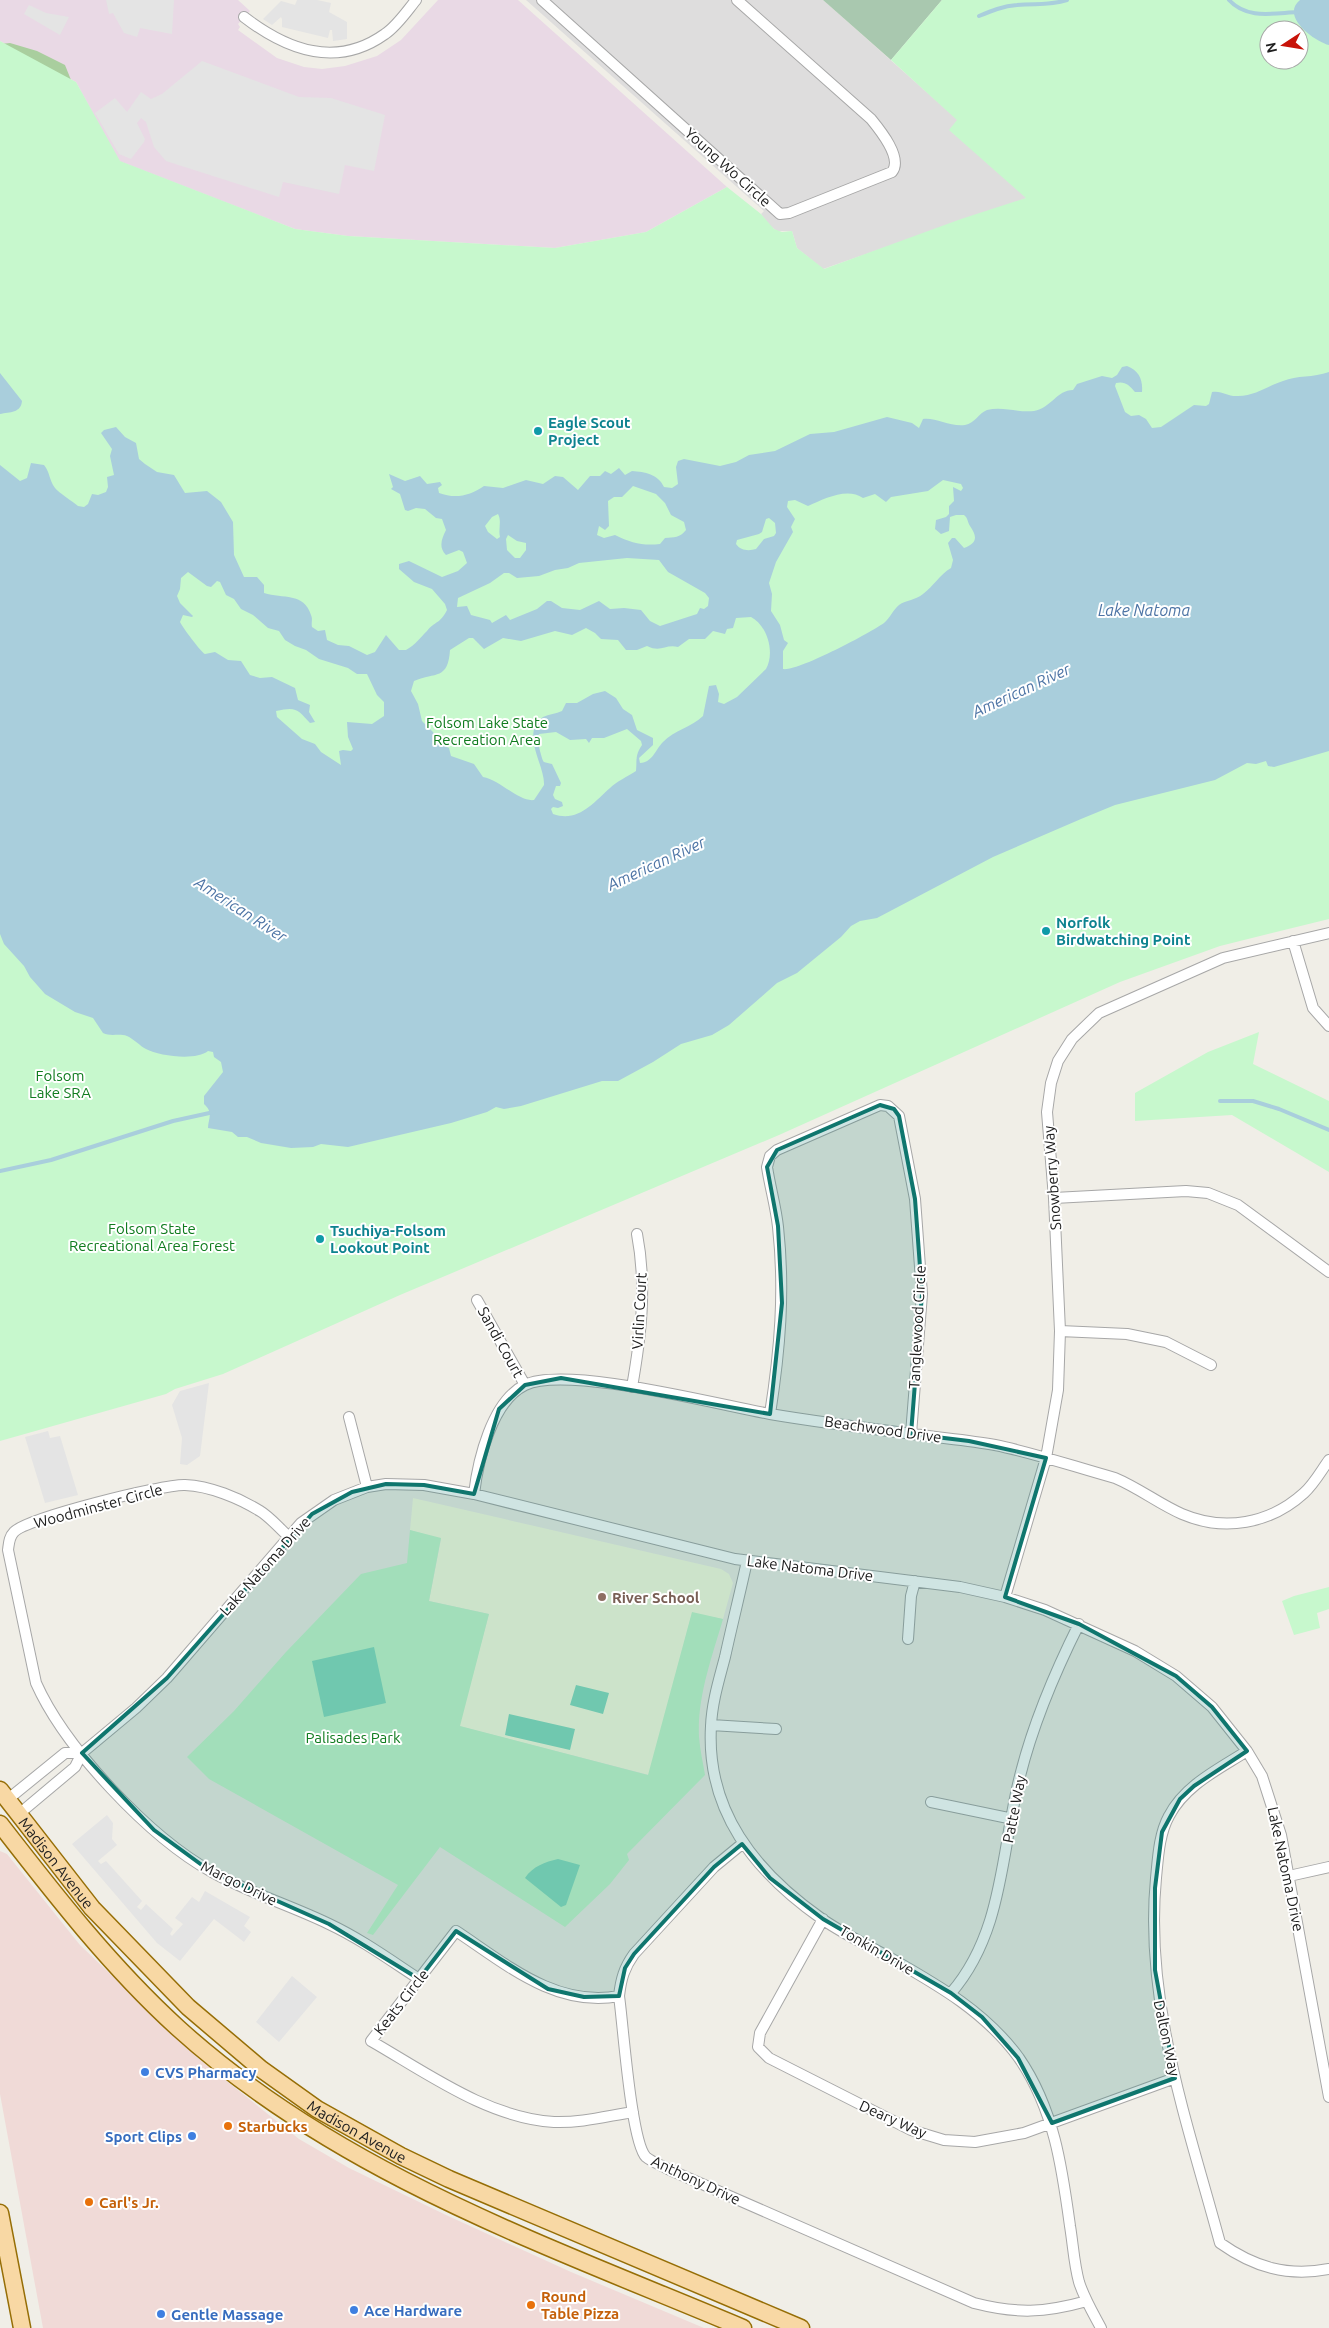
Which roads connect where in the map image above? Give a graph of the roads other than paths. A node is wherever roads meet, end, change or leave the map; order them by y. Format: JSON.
{"nodes":[{"id":1,"x":416,"y":0,"type":"edge"},
{"id":2,"x":542,"y":0,"type":"edge"},
{"id":3,"x":737,"y":0,"type":"edge"},
{"id":4,"x":244,"y":17,"type":"dead end"},
{"id":5,"x":1329,"y":933,"type":"edge"},
{"id":6,"x":1293,"y":941,"type":"junction"},
{"id":7,"x":1329,"y":1026,"type":"edge"},
{"id":8,"x":1054,"y":1198,"type":"junction"},
{"id":9,"x":637,"y":1234,"type":"dead end"},
{"id":10,"x":1329,"y":1272,"type":"edge"},
{"id":11,"x":477,"y":1300,"type":"dead end"},
{"id":12,"x":1060,"y":1331,"type":"junction"},
{"id":13,"x":1211,"y":1365,"type":"dead end"},
{"id":14,"x":525,"y":1385,"type":"junction"},
{"id":15,"x":632,"y":1388,"type":"junction"},
{"id":16,"x":770,"y":1414,"type":"junction"},
{"id":17,"x":349,"y":1417,"type":"dead end"},
{"id":18,"x":911,"y":1434,"type":"junction"},
{"id":19,"x":1046,"y":1458,"type":"junction"},
{"id":20,"x":1329,"y":1460,"type":"edge"},
{"id":21,"x":367,"y":1487,"type":"junction"},
{"id":22,"x":474,"y":1494,"type":"junction"},
{"id":23,"x":288,"y":1536,"type":"junction"},
{"id":24,"x":748,"y":1561,"type":"junction"},
{"id":25,"x":915,"y":1581,"type":"junction"},
{"id":26,"x":1005,"y":1597,"type":"junction"},
{"id":27,"x":1079,"y":1624,"type":"junction"},
{"id":28,"x":908,"y":1639,"type":"dead end"},
{"id":29,"x":711,"y":1725,"type":"junction"},
{"id":30,"x":776,"y":1729,"type":"dead end"},
{"id":31,"x":1247,"y":1751,"type":"junction"},
{"id":32,"x":82,"y":1753,"type":"junction"},
{"id":33,"x":2,"y":1799,"type":"edge"},
{"id":34,"x":931,"y":1802,"type":"dead end"},
{"id":35,"x":19,"y":1814,"type":"junction"},
{"id":36,"x":1012,"y":1818,"type":"junction"},
{"id":37,"x":1,"y":1827,"type":"edge"},
{"id":38,"x":742,"y":1844,"type":"junction"},
{"id":39,"x":1329,"y":1867,"type":"edge"},
{"id":40,"x":1289,"y":1876,"type":"junction"},
{"id":41,"x":823,"y":1919,"type":"junction"},
{"id":42,"x":419,"y":1979,"type":"junction"},
{"id":43,"x":951,"y":1993,"type":"junction"},
{"id":44,"x":619,"y":1996,"type":"junction"},
{"id":45,"x":1175,"y":2078,"type":"junction"},
{"id":46,"x":1329,"y":2097,"type":"edge"},
{"id":47,"x":633,"y":2112,"type":"junction"},
{"id":48,"x":1052,"y":2123,"type":"junction"},
{"id":49,"x":0,"y":2213,"type":"edge"},
{"id":50,"x":1329,"y":2270,"type":"edge"},
{"id":51,"x":1087,"y":2301,"type":"junction"},
{"id":52,"x":22,"y":2328,"type":"edge"},
{"id":53,"x":743,"y":2328,"type":"edge"},
{"id":54,"x":801,"y":2328,"type":"edge"},
{"id":55,"x":1101,"y":2328,"type":"edge"}],
"edges":[{"from":1,"to":4,"type":"street"},
{"from":2,"to":3,"type":"street","name":"Young Wo Circle"},
{"from":5,"to":6,"type":"street","name":"Snowberry Way"},
{"from":6,"to":7,"type":"street"},
{"from":6,"to":8,"type":"street","name":"Snowberry Way"},
{"from":8,"to":10,"type":"street"},
{"from":8,"to":12,"type":"street","name":"Snowberry Way"},
{"from":9,"to":15,"type":"street","name":"Virlin Court"},
{"from":11,"to":14,"type":"street","name":"Sandi Court"},
{"from":12,"to":13,"type":"street"},
{"from":12,"to":19,"type":"street","name":"Snowberry Way"},
{"from":14,"to":15,"type":"street","name":"Beachwood Drive"},
{"from":14,"to":22,"type":"street","name":"Beachwood Drive"},
{"from":15,"to":16,"type":"street","name":"Beachwood Drive"},
{"from":16,"to":18,"type":"street","name":"Beachwood Drive"},
{"from":16,"to":18,"type":"street","name":"Tanglewood Circle"},
{"from":17,"to":21,"type":"street"},
{"from":18,"to":19,"type":"street","name":"Beachwood Drive"},
{"from":19,"to":20,"type":"street","name":"Beachwood Drive"},
{"from":19,"to":26,"type":"street","name":"Snowberry Way"},
{"from":21,"to":22,"type":"street","name":"Lake Natoma Drive"},
{"from":21,"to":23,"type":"street","name":"Lake Natoma Drive"},
{"from":22,"to":24,"type":"street","name":"Lake Natoma Drive"},
{"from":23,"to":32,"type":"street","name":"Lake Natoma Drive"},
{"from":23,"to":32,"type":"street","name":"Woodminster Circle"},
{"from":24,"to":25,"type":"street","name":"Lake Natoma Drive"},
{"from":24,"to":29,"type":"street","name":"Tonkin Drive"},
{"from":25,"to":26,"type":"street","name":"Lake Natoma Drive"},
{"from":25,"to":28,"type":"street"},
{"from":26,"to":27,"type":"street","name":"Lake Natoma Drive"},
{"from":27,"to":31,"type":"street","name":"Lake Natoma Drive"},
{"from":27,"to":36,"type":"street","name":"Patte Way"},
{"from":29,"to":30,"type":"street"},
{"from":29,"to":38,"type":"street","name":"Tonkin Drive"},
{"from":31,"to":40,"type":"street","name":"Lake Natoma Drive"},
{"from":31,"to":45,"type":"street","name":"Dalton Way"},
{"from":32,"to":33,"type":"street","name":"Lake Natoma Drive"},
{"from":32,"to":35,"type":"street","name":"Lake Natoma Drive"},
{"from":32,"to":42,"type":"street","name":"Margo Drive"},
{"from":33,"to":35,"type":"main road","name":"Madison Avenue"},
{"from":34,"to":36,"type":"street"},
{"from":35,"to":37,"type":"main road"},
{"from":35,"to":54,"type":"main road","name":"Madison Avenue"},
{"from":36,"to":43,"type":"street","name":"Patte Way"},
{"from":37,"to":53,"type":"main road","name":"Madison Avenue"},
{"from":38,"to":41,"type":"street","name":"Tonkin Drive"},
{"from":38,"to":44,"type":"street","name":"Anthony Drive"},
{"from":39,"to":40,"type":"street"},
{"from":40,"to":46,"type":"street","name":"Lake Natoma Drive"},
{"from":41,"to":43,"type":"street","name":"Tonkin Drive"},
{"from":41,"to":48,"type":"street","name":"Deary Way"},
{"from":42,"to":44,"type":"street","name":"Keats Circle"},
{"from":42,"to":47,"type":"street","name":"Keats Circle"},
{"from":43,"to":48,"type":"street","name":"Tonkin Drive"},
{"from":44,"to":47,"type":"street","name":"Anthony Drive"},
{"from":45,"to":48,"type":"street","name":"Deary Way"},
{"from":45,"to":50,"type":"street","name":"Dalton Way"},
{"from":47,"to":51,"type":"street","name":"Anthony Drive"},
{"from":48,"to":51,"type":"street","name":"Tonkin Drive"},
{"from":49,"to":52,"type":"main road"},
{"from":51,"to":55,"type":"street","name":"Tonkin Drive"}]}
